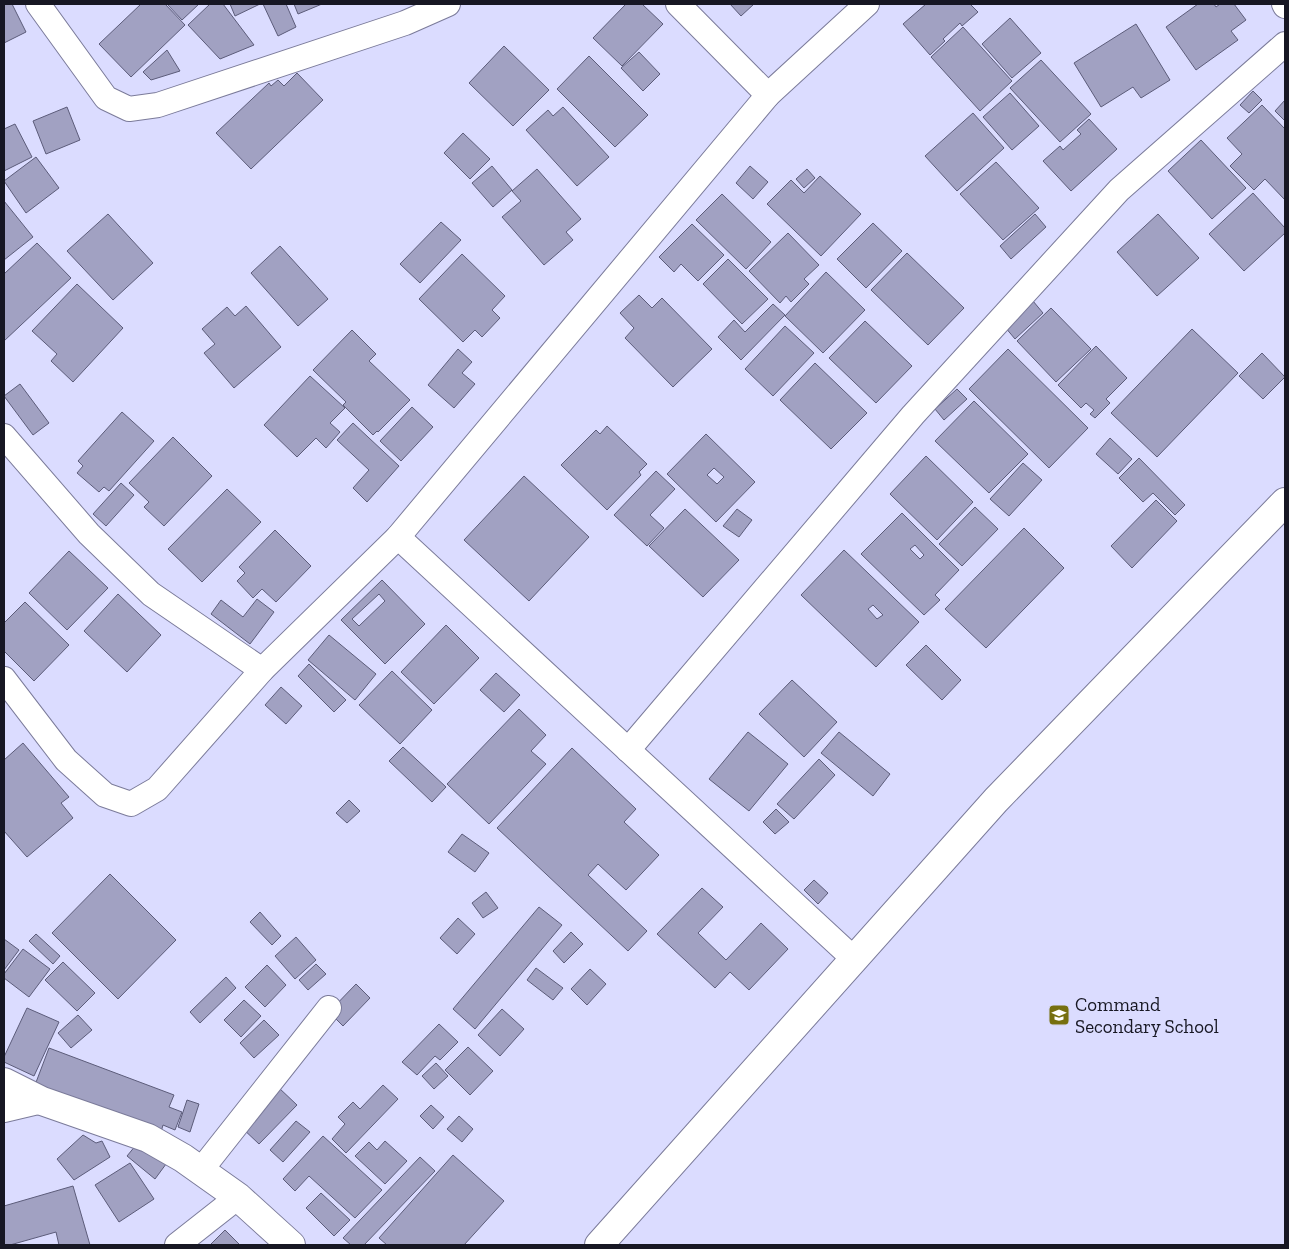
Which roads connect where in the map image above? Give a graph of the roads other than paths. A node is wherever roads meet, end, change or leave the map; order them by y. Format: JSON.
{"nodes":[{"id":1,"x":38,"y":4,"type":"edge"},
{"id":2,"x":448,"y":4,"type":"edge"},
{"id":3,"x":678,"y":4,"type":"edge"},
{"id":4,"x":866,"y":4,"type":"edge"},
{"id":5,"x":1285,"y":44,"type":"edge"},
{"id":6,"x":768,"y":95,"type":"junction"},
{"id":7,"x":4,"y":436,"type":"edge"},
{"id":8,"x":1285,"y":502,"type":"edge"},
{"id":9,"x":398,"y":537,"type":"junction"},
{"id":10,"x":262,"y":670,"type":"junction"},
{"id":11,"x":4,"y":679,"type":"edge"},
{"id":12,"x":628,"y":750,"type":"junction"},
{"id":13,"x":854,"y":959,"type":"junction"},
{"id":14,"x":329,"y":1008,"type":"dead end"},
{"id":15,"x":4,"y":1082,"type":"edge"},
{"id":16,"x":42,"y":1100,"type":"junction"},
{"id":17,"x":4,"y":1110,"type":"edge"},
{"id":18,"x":201,"y":1170,"type":"junction"},
{"id":19,"x":238,"y":1197,"type":"junction"},
{"id":20,"x":177,"y":1245,"type":"edge"},
{"id":21,"x":291,"y":1245,"type":"edge"},
{"id":22,"x":599,"y":1245,"type":"edge"}],
"edges":[{"from":1,"to":2,"type":"street"},
{"from":3,"to":6,"type":"street"},
{"from":4,"to":6,"type":"street"},
{"from":5,"to":12,"type":"street"},
{"from":6,"to":9,"type":"street"},
{"from":7,"to":10,"type":"street"},
{"from":8,"to":13,"type":"street"},
{"from":9,"to":10,"type":"street"},
{"from":9,"to":12,"type":"street"},
{"from":10,"to":11,"type":"street"},
{"from":12,"to":13,"type":"street"},
{"from":13,"to":22,"type":"street"},
{"from":14,"to":18,"type":"street"},
{"from":15,"to":16,"type":"street"},
{"from":16,"to":17,"type":"street"},
{"from":16,"to":18,"type":"street"},
{"from":18,"to":19,"type":"street"},
{"from":19,"to":20,"type":"street"},
{"from":19,"to":21,"type":"street"}]}
